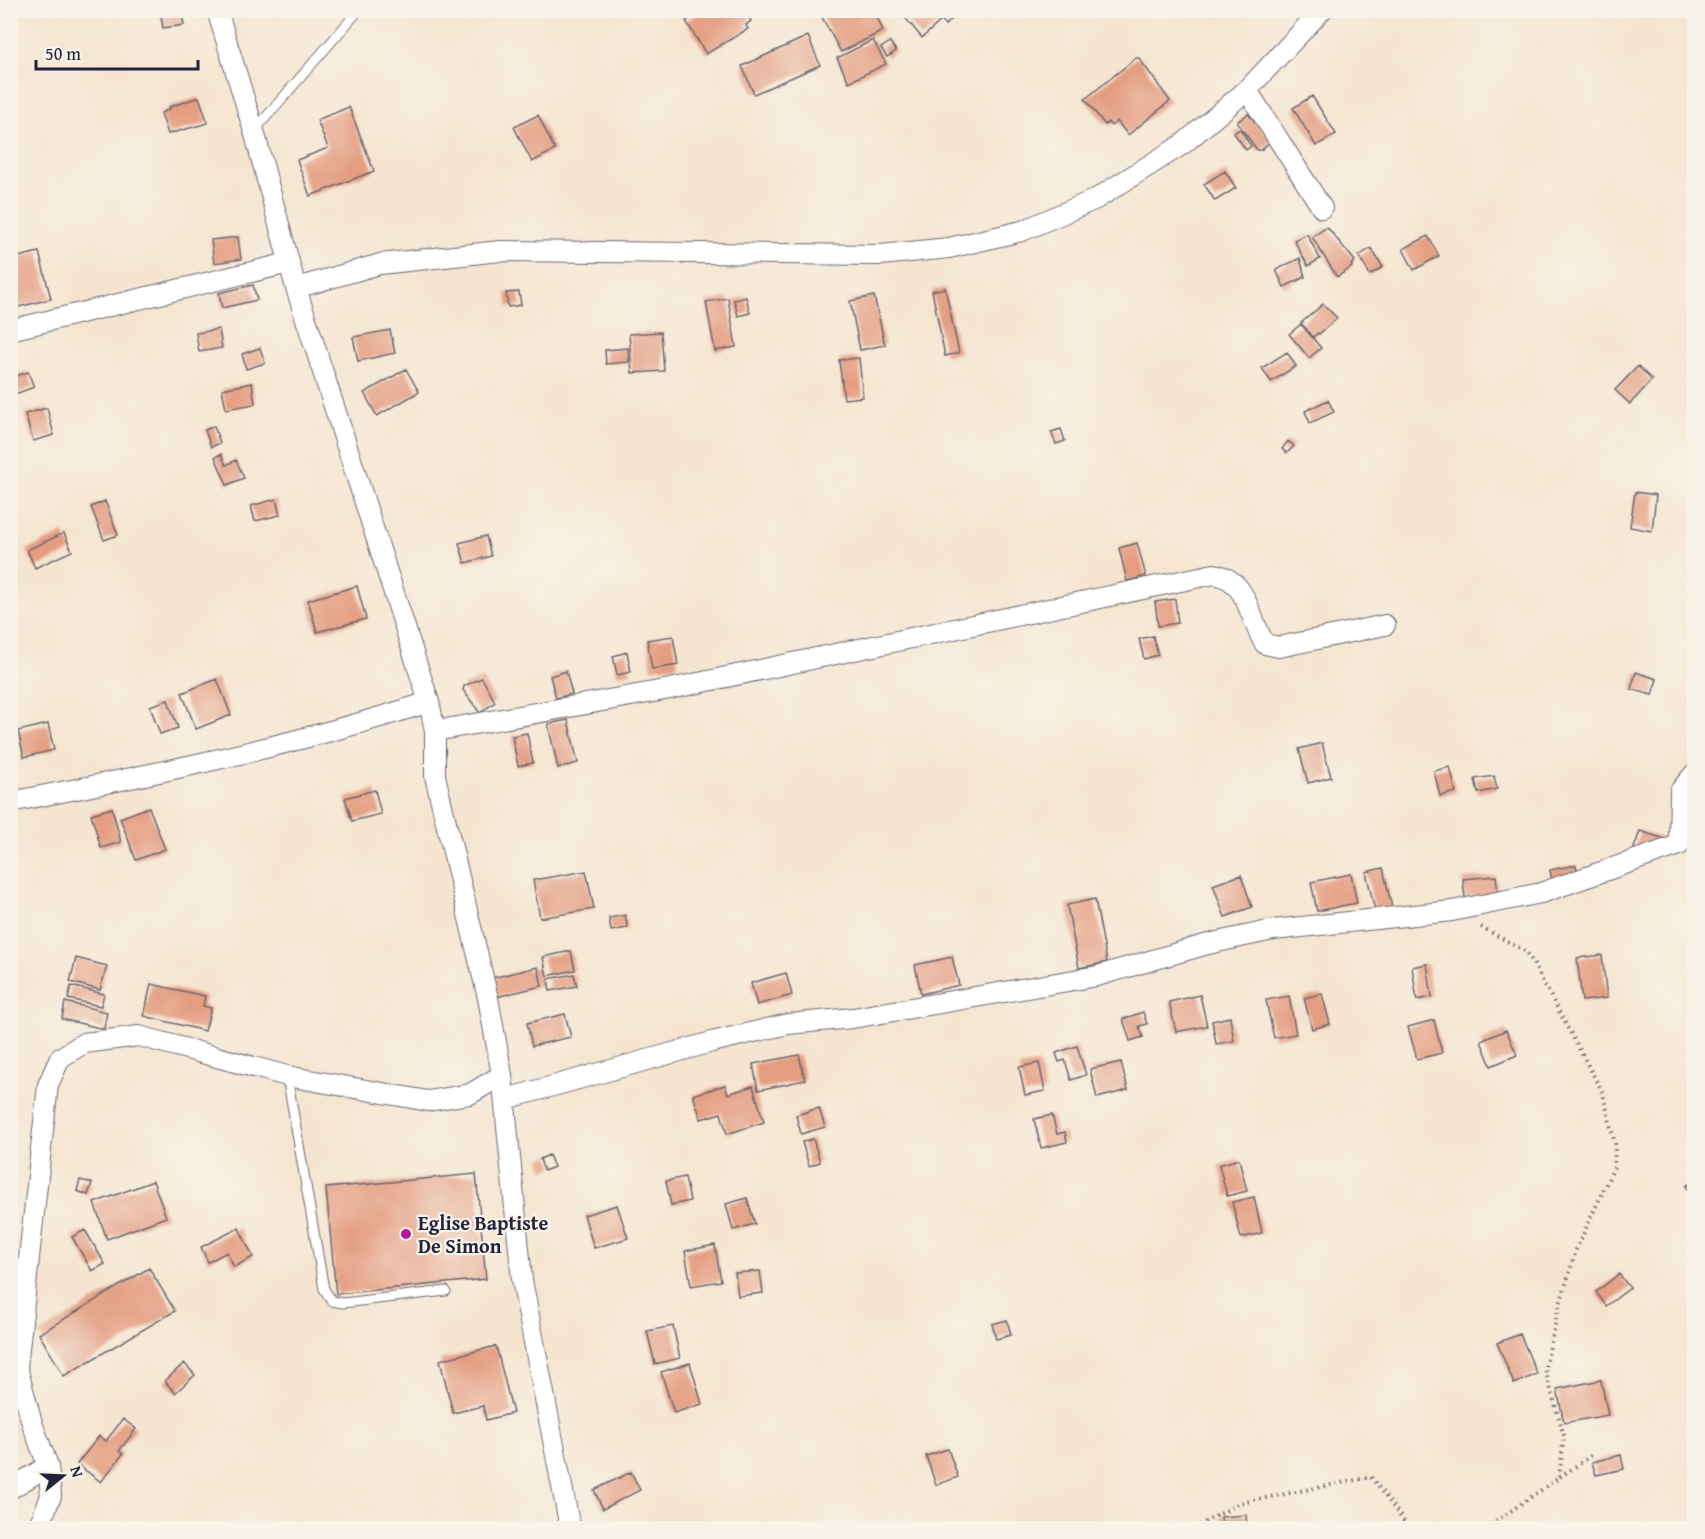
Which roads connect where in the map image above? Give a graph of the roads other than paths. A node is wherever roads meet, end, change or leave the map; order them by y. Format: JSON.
{"nodes":[{"id":1,"x":217,"y":10,"type":"edge"},
{"id":2,"x":359,"y":10,"type":"edge"},
{"id":3,"x":1323,"y":10,"type":"edge"},
{"id":4,"x":1247,"y":90,"type":"junction"},
{"id":5,"x":254,"y":131,"type":"junction"},
{"id":6,"x":1322,"y":208,"type":"dead end"},
{"id":7,"x":289,"y":263,"type":"junction"},
{"id":8,"x":296,"y":288,"type":"junction"},
{"id":9,"x":10,"y":330,"type":"edge"},
{"id":10,"x":1385,"y":625,"type":"dead end"},
{"id":11,"x":429,"y":702,"type":"junction"},
{"id":12,"x":435,"y":731,"type":"junction"},
{"id":13,"x":1695,"y":774,"type":"edge"},
{"id":14,"x":10,"y":802,"type":"edge"},
{"id":15,"x":1687,"y":847,"type":"edge"},
{"id":16,"x":502,"y":1075,"type":"junction"},
{"id":17,"x":287,"y":1076,"type":"junction"},
{"id":18,"x":506,"y":1099,"type":"junction"},
{"id":19,"x":446,"y":1291,"type":"dead end"},
{"id":20,"x":48,"y":1466,"type":"junction"},
{"id":21,"x":10,"y":1489,"type":"edge"},
{"id":22,"x":38,"y":1528,"type":"edge"},
{"id":23,"x":570,"y":1528,"type":"edge"}],
"edges":[{"from":1,"to":5,"type":"street"},
{"from":2,"to":5,"type":"lane"},
{"from":3,"to":4,"type":"street"},
{"from":4,"to":6,"type":"street"},
{"from":4,"to":8,"type":"street"},
{"from":5,"to":7,"type":"street"},
{"from":7,"to":8,"type":"street"},
{"from":7,"to":9,"type":"street"},
{"from":8,"to":11,"type":"street"},
{"from":10,"to":12,"type":"street"},
{"from":11,"to":12,"type":"street"},
{"from":11,"to":14,"type":"street"},
{"from":12,"to":16,"type":"street"},
{"from":13,"to":15,"type":"street"},
{"from":15,"to":18,"type":"street"},
{"from":16,"to":17,"type":"street"},
{"from":16,"to":18,"type":"street"},
{"from":17,"to":19,"type":"lane"},
{"from":17,"to":20,"type":"street"},
{"from":18,"to":23,"type":"street"},
{"from":20,"to":21,"type":"street"},
{"from":20,"to":22,"type":"street"}]}
